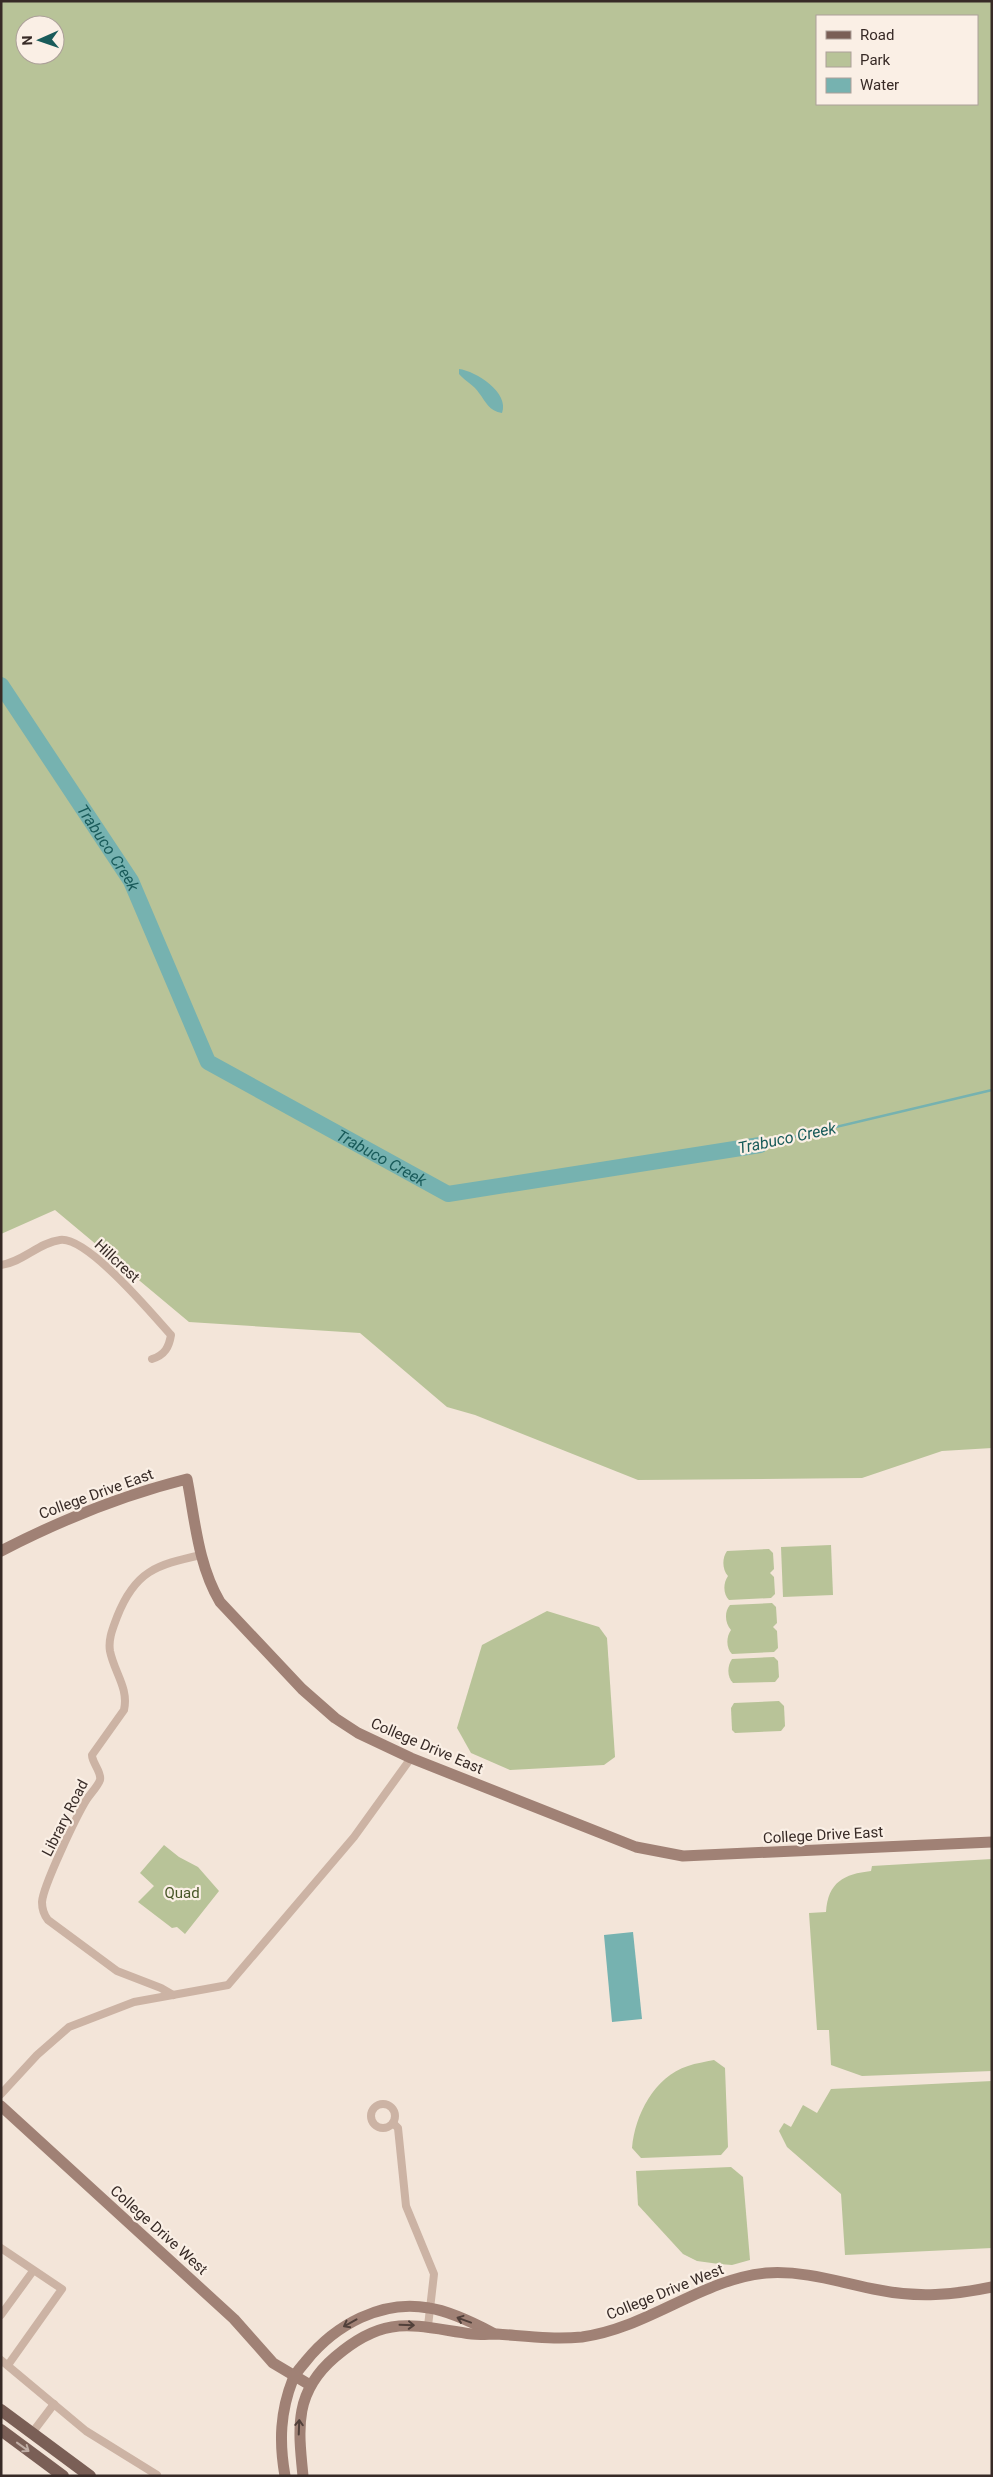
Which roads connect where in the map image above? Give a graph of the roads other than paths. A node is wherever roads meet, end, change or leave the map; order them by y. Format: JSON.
{"nodes":[{"id":1,"x":1,"y":1265,"type":"edge"},
{"id":2,"x":152,"y":1359,"type":"dead end"},
{"id":3,"x":1,"y":1551,"type":"edge"},
{"id":4,"x":201,"y":1555,"type":"junction"},
{"id":5,"x":411,"y":1758,"type":"junction"},
{"id":6,"x":992,"y":1842,"type":"edge"},
{"id":7,"x":174,"y":1995,"type":"junction"},
{"id":8,"x":1,"y":2094,"type":"edge"},
{"id":9,"x":1,"y":2106,"type":"edge"},
{"id":10,"x":393,"y":2123,"type":"dead end"},
{"id":11,"x":1,"y":2248,"type":"edge"},
{"id":12,"x":33,"y":2271,"type":"junction"},
{"id":13,"x":992,"y":2287,"type":"edge"},
{"id":14,"x":430,"y":2308,"type":"junction"},
{"id":15,"x":1,"y":2315,"type":"edge"},
{"id":16,"x":428,"y":2326,"type":"junction"},
{"id":17,"x":496,"y":2334,"type":"junction"},
{"id":18,"x":4,"y":2363,"type":"edge"},
{"id":19,"x":294,"y":2377,"type":"junction"},
{"id":20,"x":310,"y":2385,"type":"junction"},
{"id":21,"x":54,"y":2404,"type":"junction"},
{"id":22,"x":1,"y":2410,"type":"edge"},
{"id":23,"x":1,"y":2430,"type":"edge"},
{"id":24,"x":32,"y":2433,"type":"junction"},
{"id":25,"x":72,"y":2462,"type":"junction"},
{"id":26,"x":157,"y":2475,"type":"edge"},
{"id":27,"x":63,"y":2476,"type":"edge"},
{"id":28,"x":90,"y":2476,"type":"edge"},
{"id":29,"x":285,"y":2476,"type":"edge"},
{"id":30,"x":303,"y":2476,"type":"edge"}],
"edges":[{"from":1,"to":2,"type":"street","name":"Hillcrest"},
{"from":3,"to":4,"type":"street","name":"College Drive East"},
{"from":4,"to":5,"type":"street","name":"College Drive East"},
{"from":4,"to":7,"type":"street","name":"Library Road"},
{"from":5,"to":6,"type":"street","name":"College Drive East"},
{"from":5,"to":7,"type":"street"},
{"from":7,"to":8,"type":"street"},
{"from":9,"to":19,"type":"street","name":"College Drive West"},
{"from":10,"to":14,"type":"street"},
{"from":11,"to":12,"type":"street"},
{"from":12,"to":15,"type":"street"},
{"from":12,"to":18,"type":"street"},
{"from":13,"to":17,"type":"street","name":"College Drive West"},
{"from":14,"to":16,"type":"street"},
{"from":17,"to":14,"type":"street","name":"College Drive West","one_way":true},
{"from":14,"to":19,"type":"street","name":"College Drive West","one_way":true},
{"from":16,"to":17,"type":"street","name":"College Drive West"},
{"from":20,"to":16,"type":"street","name":"College Drive West","one_way":true},
{"from":18,"to":21,"type":"street"},
{"from":19,"to":20,"type":"street","name":"College Drive West"},
{"from":19,"to":29,"type":"street","name":"College Drive West"},
{"from":30,"to":20,"type":"street","name":"College Drive West","one_way":true},
{"from":21,"to":24,"type":"street"},
{"from":21,"to":26,"type":"street"},
{"from":22,"to":24,"type":"main road"},
{"from":23,"to":27,"type":"main road","one_way":true},
{"from":24,"to":25,"type":"main road"},
{"from":25,"to":27,"type":"street"},
{"from":25,"to":28,"type":"main road"}]}
